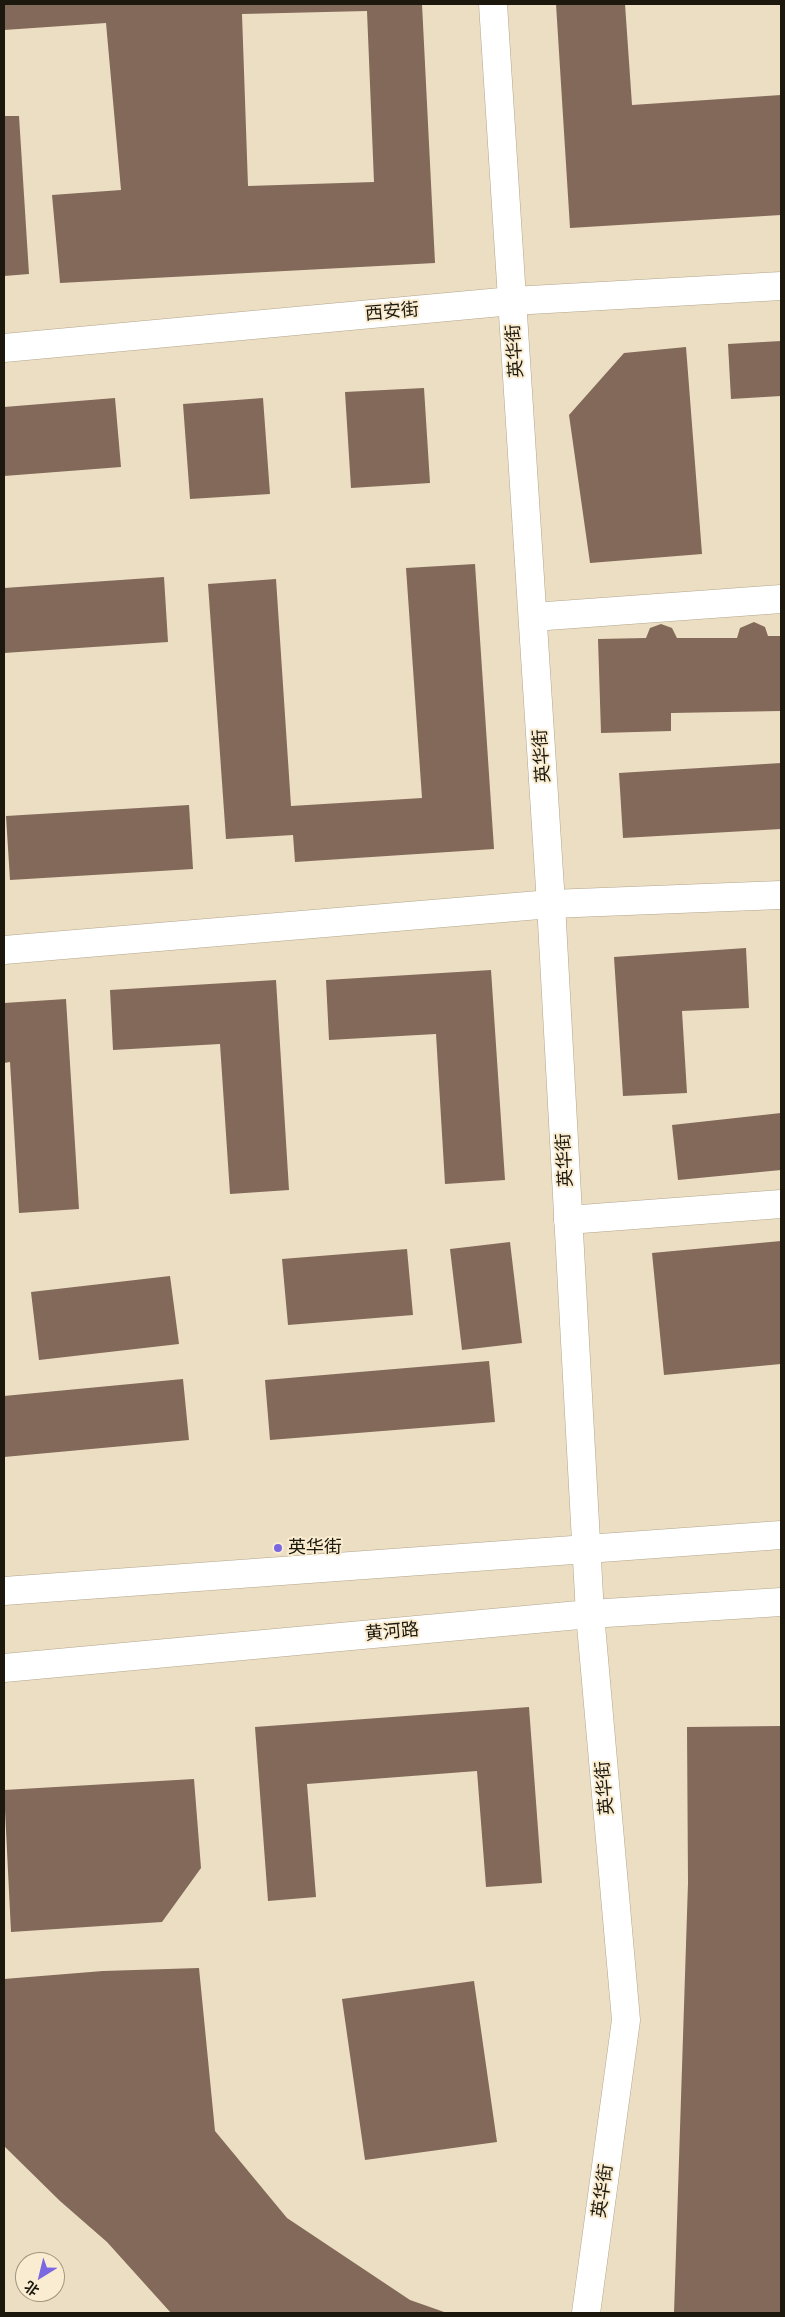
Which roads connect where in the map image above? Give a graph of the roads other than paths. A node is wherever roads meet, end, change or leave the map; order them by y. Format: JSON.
{"nodes":[{"id":1,"x":492,"y":4,"type":"edge"},
{"id":2,"x":781,"y":286,"type":"edge"},
{"id":3,"x":512,"y":301,"type":"junction"},
{"id":4,"x":4,"y":348,"type":"edge"},
{"id":5,"x":781,"y":599,"type":"edge"},
{"id":6,"x":532,"y":617,"type":"junction"},
{"id":7,"x":781,"y":895,"type":"edge"},
{"id":8,"x":551,"y":904,"type":"junction"},
{"id":9,"x":4,"y":950,"type":"edge"},
{"id":10,"x":781,"y":1204,"type":"edge"},
{"id":11,"x":568,"y":1220,"type":"junction"},
{"id":12,"x":781,"y":1535,"type":"edge"},
{"id":13,"x":586,"y":1549,"type":"junction"},
{"id":14,"x":4,"y":1591,"type":"edge"},
{"id":15,"x":781,"y":1602,"type":"edge"},
{"id":16,"x":590,"y":1614,"type":"junction"},
{"id":17,"x":4,"y":1668,"type":"edge"},
{"id":18,"x":586,"y":2313,"type":"edge"}],
"edges":[{"from":1,"to":3,"type":"street","name":"英华街"},
{"from":2,"to":3,"type":"street","name":"西安街"},
{"from":3,"to":4,"type":"street","name":"西安街"},
{"from":3,"to":6,"type":"street","name":"英华街"},
{"from":5,"to":6,"type":"street"},
{"from":6,"to":8,"type":"street","name":"英华街"},
{"from":7,"to":8,"type":"street"},
{"from":8,"to":9,"type":"street"},
{"from":8,"to":11,"type":"street","name":"英华街"},
{"from":10,"to":11,"type":"street"},
{"from":11,"to":13,"type":"street","name":"英华街"},
{"from":12,"to":13,"type":"street"},
{"from":13,"to":14,"type":"street"},
{"from":13,"to":16,"type":"street","name":"英华街"},
{"from":15,"to":16,"type":"street","name":"黄河路"},
{"from":16,"to":17,"type":"street","name":"黄河路"},
{"from":16,"to":18,"type":"street","name":"英华街"}]}
